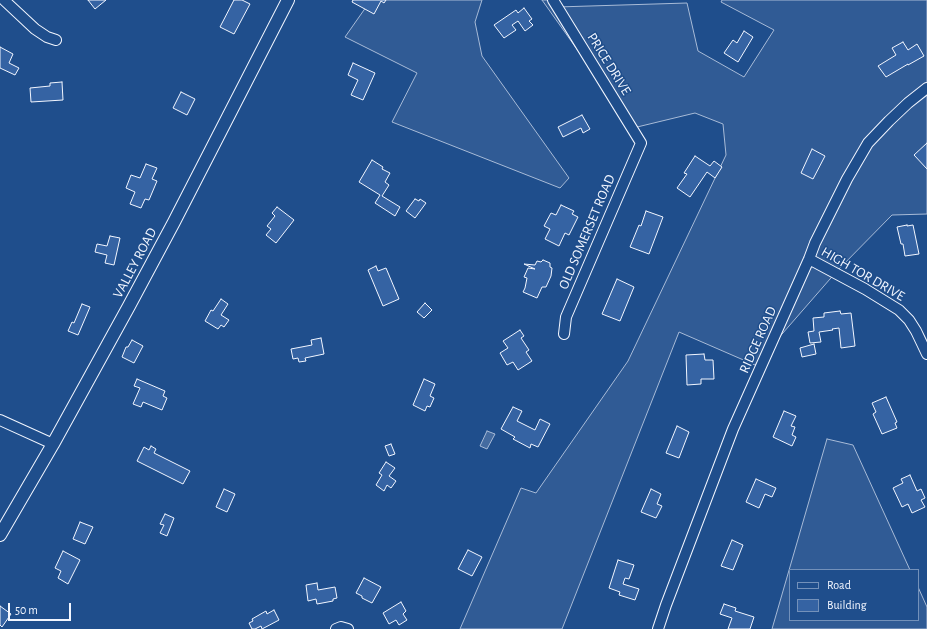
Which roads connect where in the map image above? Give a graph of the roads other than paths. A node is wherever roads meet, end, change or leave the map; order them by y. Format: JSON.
{"nodes":[{"id":1,"x":4,"y":0,"type":"edge"},
{"id":2,"x":288,"y":0,"type":"edge"},
{"id":3,"x":553,"y":0,"type":"edge"},
{"id":4,"x":56,"y":40,"type":"dead end"},
{"id":5,"x":927,"y":88,"type":"edge"},
{"id":6,"x":642,"y":143,"type":"joint"},
{"id":7,"x":809,"y":259,"type":"junction"},
{"id":8,"x":564,"y":334,"type":"dead end"},
{"id":9,"x":927,"y":354,"type":"edge"},
{"id":10,"x":0,"y":420,"type":"edge"},
{"id":11,"x":53,"y":444,"type":"junction"},
{"id":12,"x":0,"y":535,"type":"edge"},
{"id":13,"x":336,"y":629,"type":"edge"},
{"id":14,"x":348,"y":629,"type":"edge"},
{"id":15,"x":658,"y":629,"type":"edge"}],
"edges":[{"from":1,"to":4,"type":"street"},
{"from":2,"to":11,"type":"main road","name":"VALLEY ROAD"},
{"from":3,"to":6,"type":"street","name":"PRICE DRIVE"},
{"from":5,"to":7,"type":"street","name":"RIDGE ROAD"},
{"from":6,"to":8,"type":"street","name":"OLD SOMERSET ROAD"},
{"from":7,"to":9,"type":"street","name":"HIGH TOR DRIVE"},
{"from":7,"to":15,"type":"street","name":"RIDGE ROAD"},
{"from":10,"to":11,"type":"street"},
{"from":11,"to":12,"type":"main road","name":"VALLEY ROAD"},
{"from":13,"to":14,"type":"street"}]}
